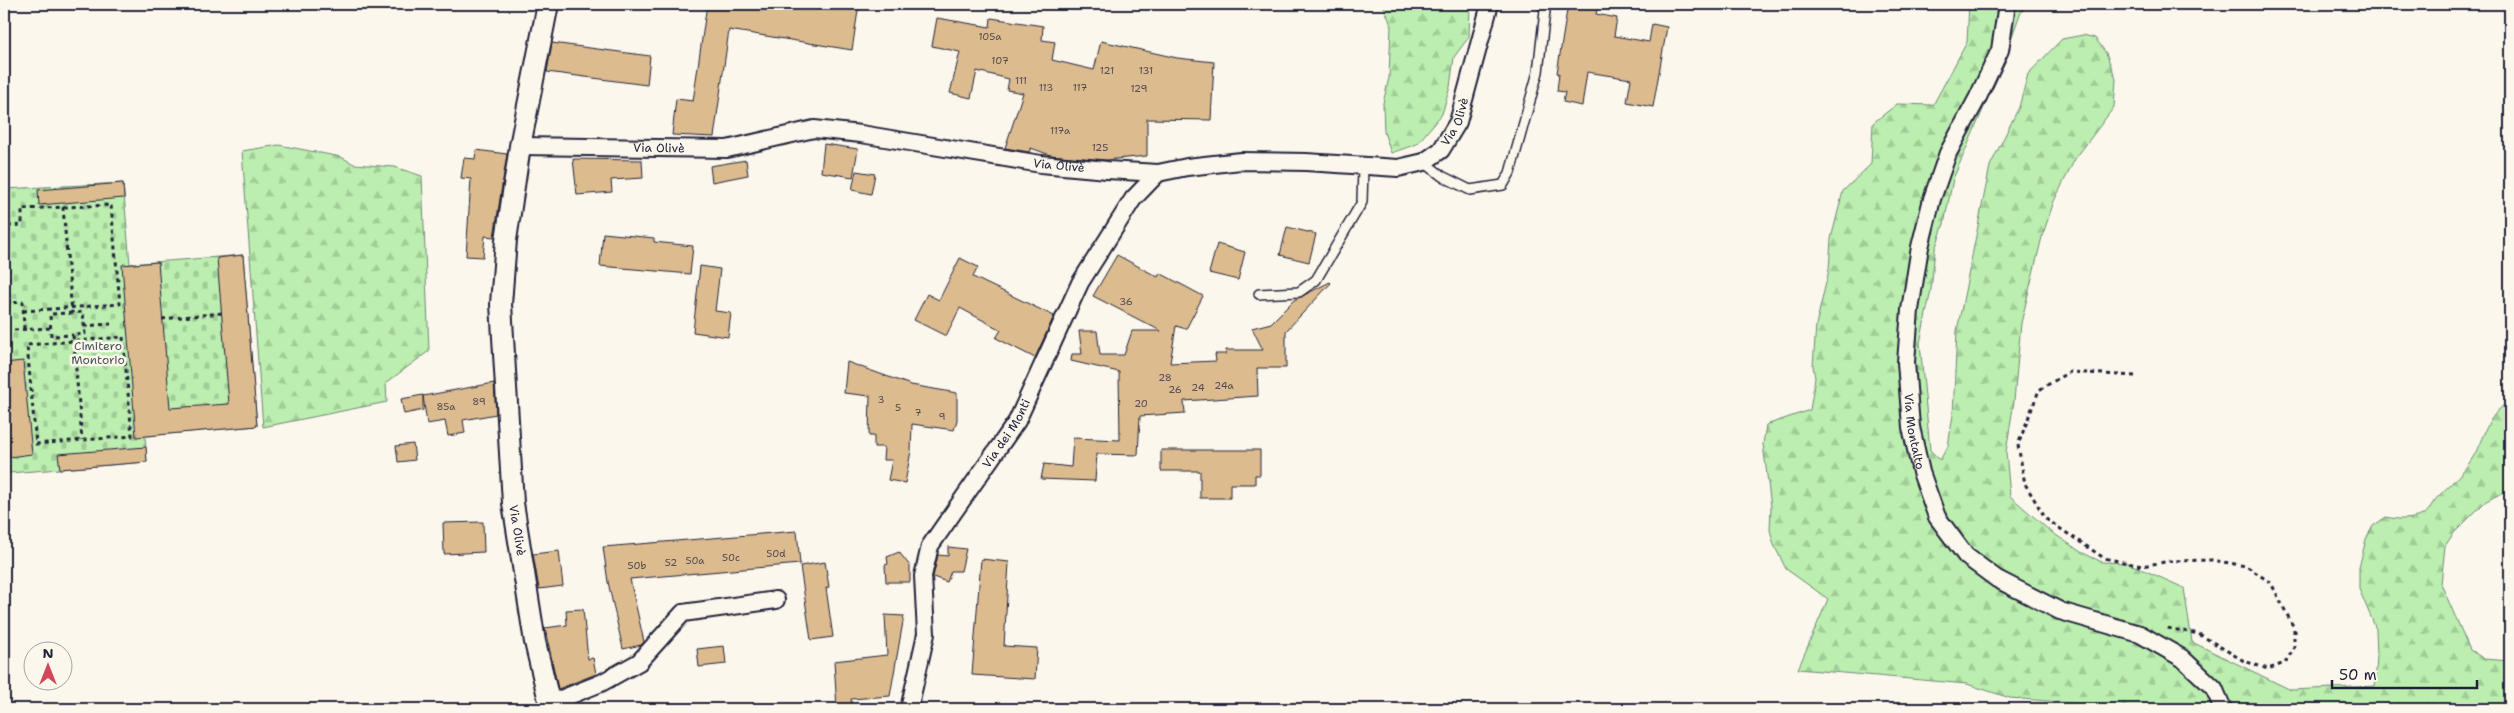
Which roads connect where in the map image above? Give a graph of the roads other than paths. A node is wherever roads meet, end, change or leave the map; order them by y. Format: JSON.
{"nodes":[{"id":1,"x":548,"y":4,"type":"edge"},
{"id":2,"x":1490,"y":4,"type":"edge"},
{"id":3,"x":1542,"y":4,"type":"edge"},
{"id":4,"x":2007,"y":4,"type":"edge"},
{"id":5,"x":520,"y":146,"type":"junction"},
{"id":6,"x":1424,"y":162,"type":"junction"},
{"id":7,"x":1363,"y":168,"type":"junction"},
{"id":8,"x":1158,"y":173,"type":"junction"},
{"id":9,"x":1259,"y":294,"type":"dead end"},
{"id":10,"x":776,"y":600,"type":"dead end"},
{"id":11,"x":551,"y":706,"type":"edge"},
{"id":12,"x":909,"y":709,"type":"edge"},
{"id":13,"x":2223,"y":709,"type":"edge"}],
"edges":[{"from":1,"to":5,"type":"street","name":"Via Olivè"},
{"from":2,"to":6,"type":"street","name":"Via Olivè"},
{"from":3,"to":6,"type":"lane"},
{"from":4,"to":13,"type":"street","name":"Via Montalto"},
{"from":5,"to":8,"type":"street","name":"Via Olivè"},
{"from":5,"to":11,"type":"street","name":"Via Olivè"},
{"from":6,"to":7,"type":"street","name":"Via Olivè"},
{"from":7,"to":8,"type":"street","name":"Via Olivè"},
{"from":7,"to":9,"type":"lane"},
{"from":8,"to":12,"type":"street","name":"Via dei Monti"},
{"from":10,"to":11,"type":"street","name":"Via Olivè"}]}
